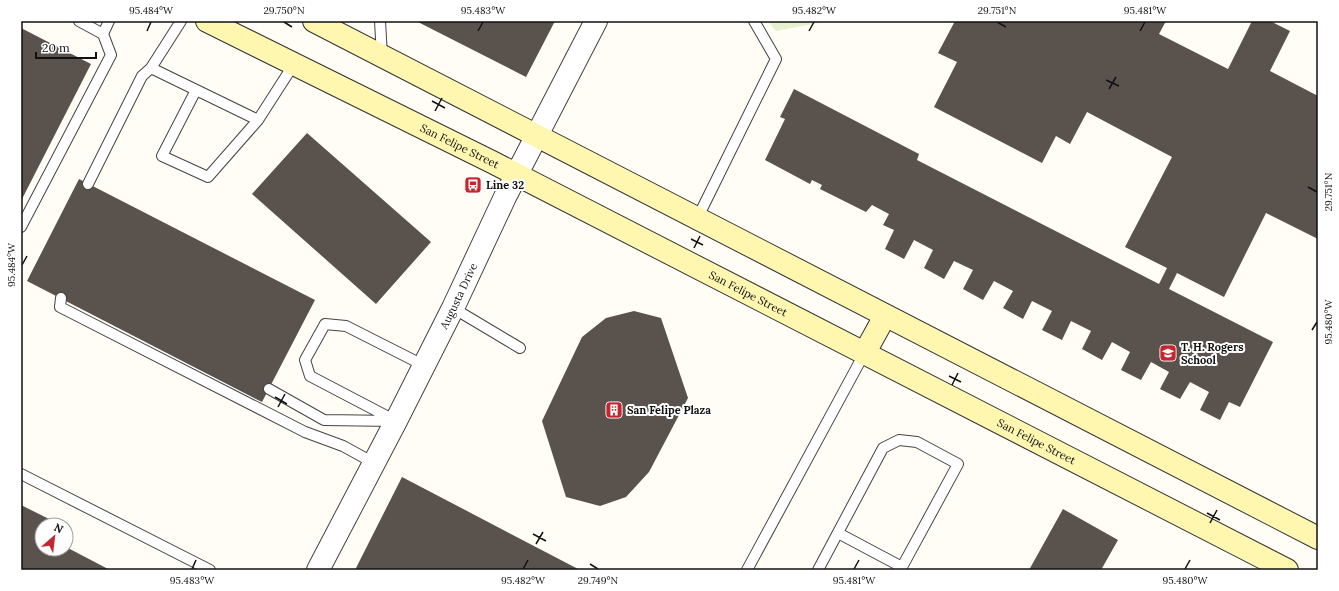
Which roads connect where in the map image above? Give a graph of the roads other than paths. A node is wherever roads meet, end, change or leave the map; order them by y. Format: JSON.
{"nodes":[{"id":1,"x":79,"y":21,"type":"edge"},
{"id":2,"x":109,"y":21,"type":"edge"},
{"id":3,"x":181,"y":21,"type":"edge"},
{"id":4,"x":207,"y":21,"type":"edge"},
{"id":5,"x":380,"y":21,"type":"edge"},
{"id":6,"x":596,"y":21,"type":"edge"},
{"id":7,"x":754,"y":21,"type":"edge"},
{"id":8,"x":319,"y":22,"type":"edge"},
{"id":9,"x":103,"y":34,"type":"junction"},
{"id":10,"x":382,"y":56,"type":"junction"},
{"id":11,"x":294,"y":64,"type":"junction"},
{"id":12,"x":151,"y":68,"type":"junction"},
{"id":13,"x":196,"y":90,"type":"junction"},
{"id":14,"x":258,"y":120,"type":"junction"},
{"id":15,"x":536,"y":137,"type":"junction"},
{"id":16,"x":517,"y":175,"type":"junction"},
{"id":17,"x":88,"y":184,"type":"dead end"},
{"id":18,"x":696,"y":219,"type":"junction"},
{"id":19,"x":21,"y":227,"type":"edge"},
{"id":20,"x":61,"y":298,"type":"dead end"},
{"id":21,"x":453,"y":308,"type":"junction"},
{"id":22,"x":885,"y":316,"type":"junction"},
{"id":23,"x":520,"y":348,"type":"dead end"},
{"id":24,"x":864,"y":354,"type":"junction"},
{"id":25,"x":423,"y":365,"type":"junction"},
{"id":26,"x":269,"y":389,"type":"dead end"},
{"id":27,"x":396,"y":420,"type":"junction"},
{"id":28,"x":374,"y":463,"type":"junction"},
{"id":29,"x":21,"y":474,"type":"edge"},
{"id":30,"x":838,"y":533,"type":"junction"},
{"id":31,"x":1318,"y":538,"type":"edge"},
{"id":32,"x":900,"y":568,"type":"edge"},
{"id":33,"x":210,"y":570,"type":"edge"},
{"id":34,"x":318,"y":570,"type":"edge"},
{"id":35,"x":747,"y":570,"type":"edge"},
{"id":36,"x":818,"y":570,"type":"edge"},
{"id":37,"x":1287,"y":570,"type":"edge"}],
"edges":[{"from":1,"to":9,"type":"lane"},
{"from":2,"to":9,"type":"lane"},
{"from":3,"to":12,"type":"lane"},
{"from":4,"to":11,"type":"main road","name":"San Felipe Street"},
{"from":5,"to":10,"type":"lane"},
{"from":6,"to":15,"type":"street","name":"Augusta Drive"},
{"from":7,"to":18,"type":"lane"},
{"from":8,"to":10,"type":"main road"},
{"from":9,"to":19,"type":"lane"},
{"from":10,"to":15,"type":"main road"},
{"from":11,"to":14,"type":"lane"},
{"from":11,"to":16,"type":"main road","name":"San Felipe Street"},
{"from":12,"to":13,"type":"lane"},
{"from":12,"to":17,"type":"lane"},
{"from":13,"to":14,"type":"lane"},
{"from":13,"to":14,"type":"lane"},
{"from":15,"to":16,"type":"street","name":"Augusta Drive"},
{"from":15,"to":18,"type":"main road"},
{"from":16,"to":21,"type":"street","name":"Augusta Drive"},
{"from":16,"to":24,"type":"main road","name":"San Felipe Street"},
{"from":18,"to":22,"type":"main road"},
{"from":20,"to":28,"type":"lane"},
{"from":21,"to":23,"type":"lane"},
{"from":21,"to":25,"type":"street","name":"Augusta Drive"},
{"from":22,"to":24,"type":"main road"},
{"from":22,"to":31,"type":"main road"},
{"from":24,"to":35,"type":"lane"},
{"from":24,"to":37,"type":"main road","name":"San Felipe Street"},
{"from":25,"to":27,"type":"street","name":"Augusta Drive"},
{"from":25,"to":27,"type":"lane"},
{"from":26,"to":27,"type":"lane"},
{"from":27,"to":28,"type":"street","name":"Augusta Drive"},
{"from":28,"to":34,"type":"street","name":"Augusta Drive"},
{"from":29,"to":33,"type":"lane"},
{"from":30,"to":32,"type":"lane"},
{"from":30,"to":32,"type":"lane"},
{"from":30,"to":36,"type":"lane"}]}
